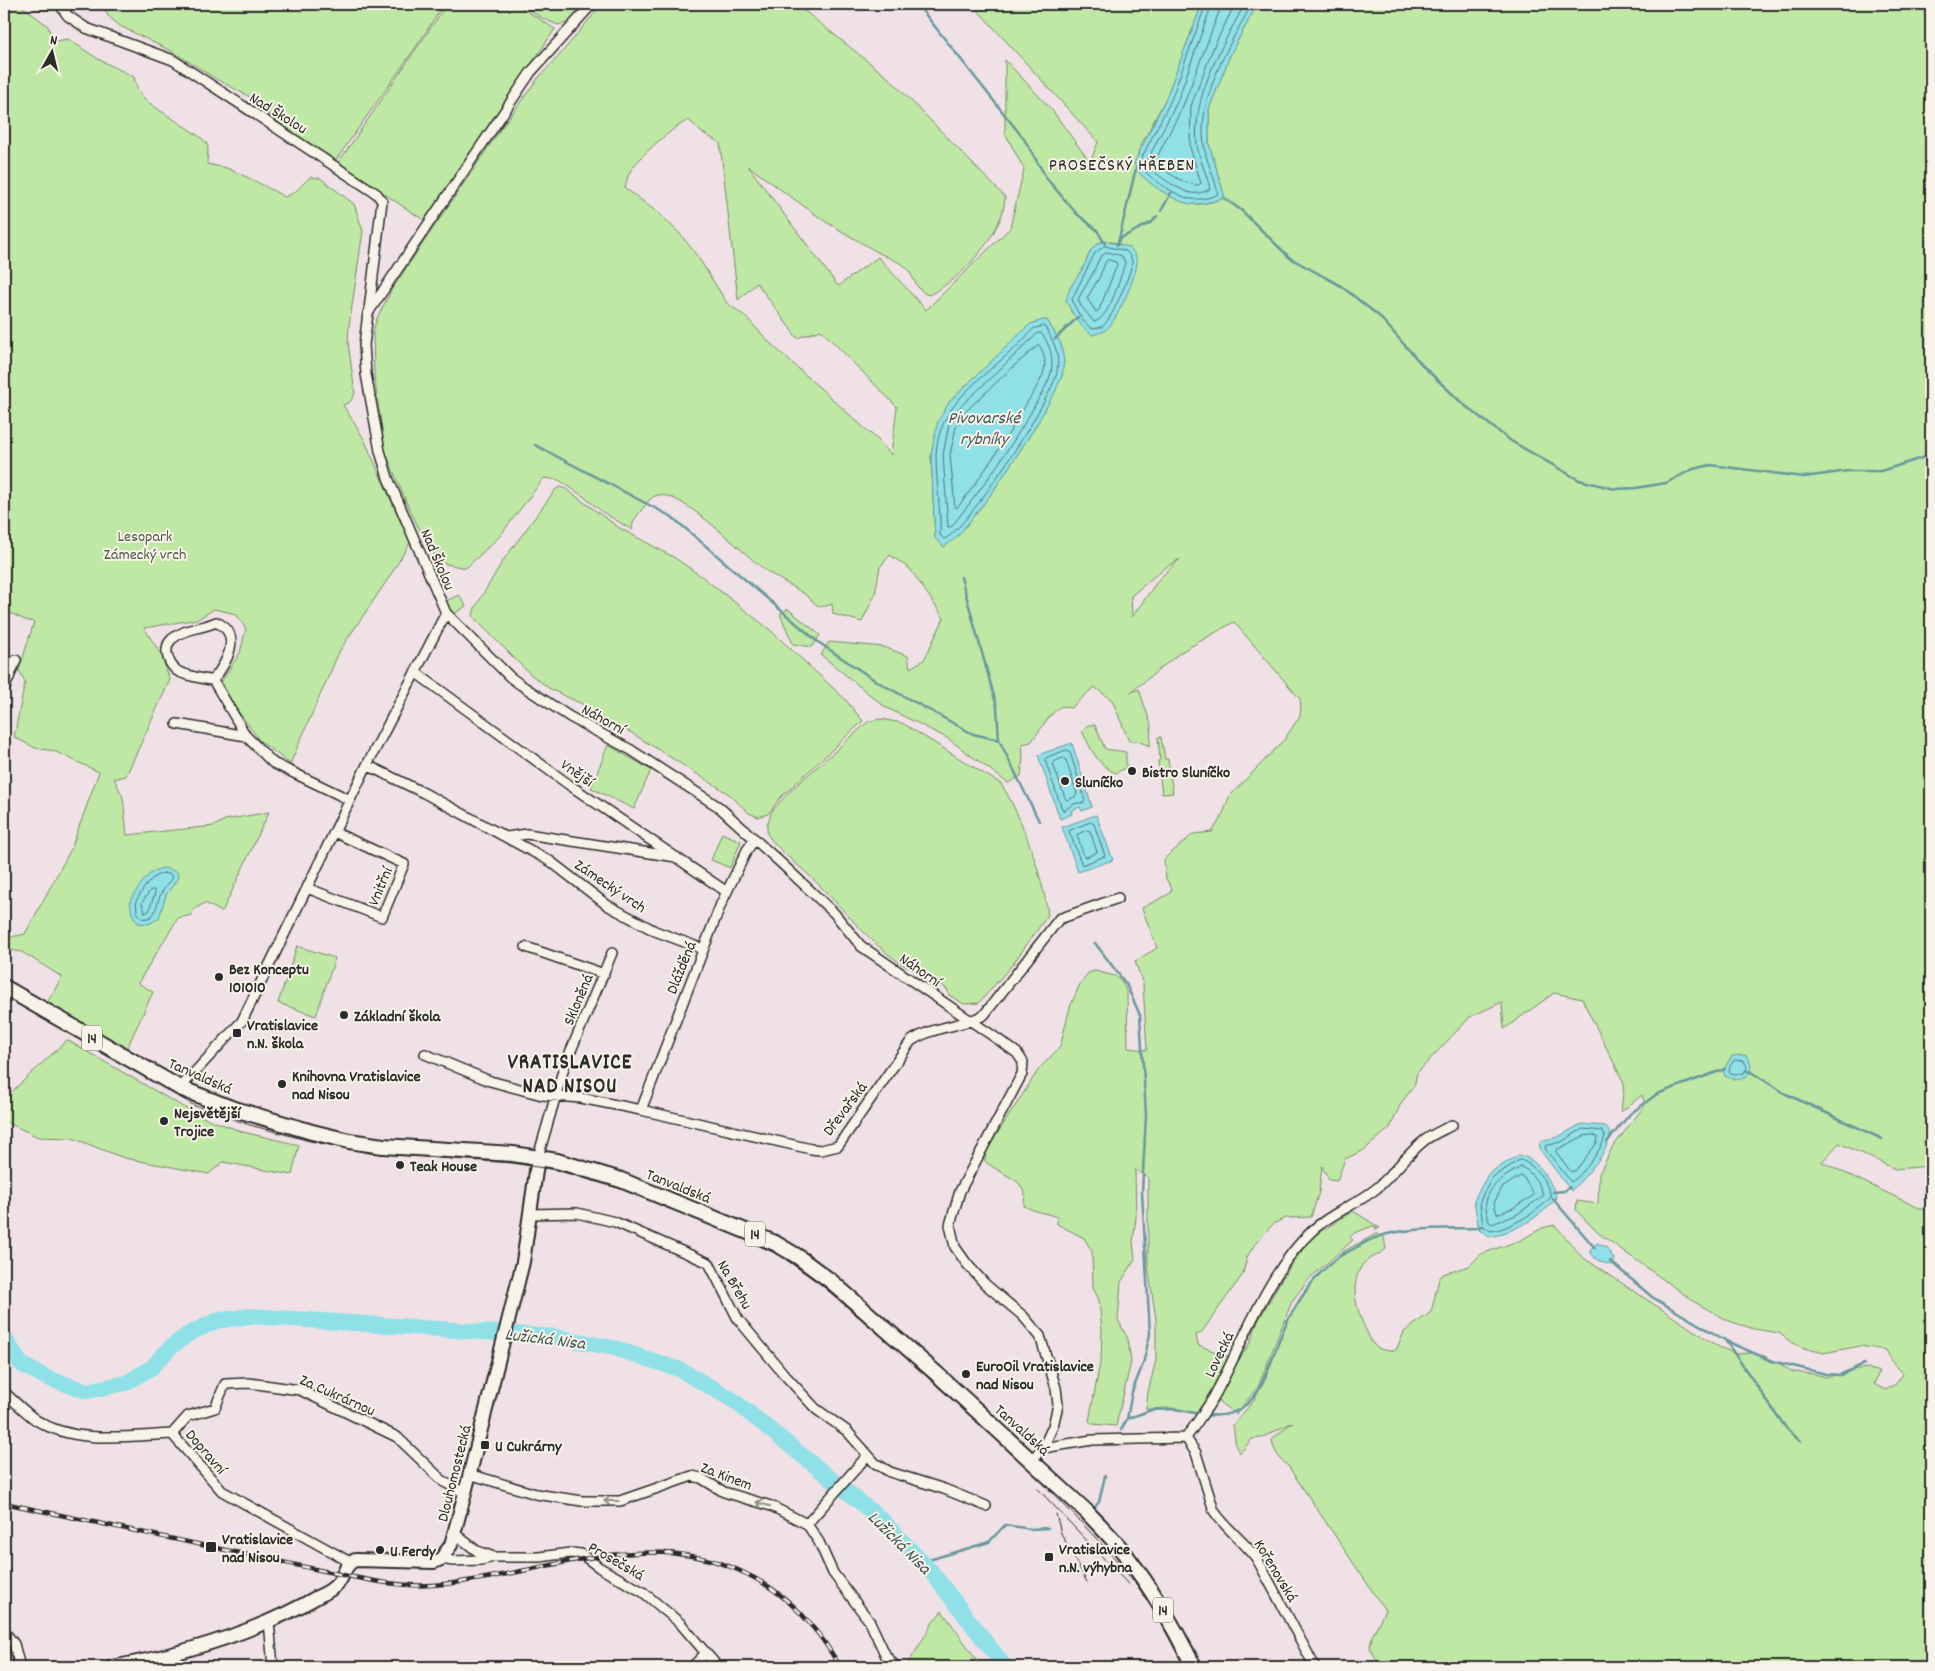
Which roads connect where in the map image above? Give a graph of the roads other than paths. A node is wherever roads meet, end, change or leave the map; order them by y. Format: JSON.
{"nodes":[{"id":1,"x":59,"y":4,"type":"edge"},
{"id":2,"x":592,"y":4,"type":"edge"},
{"id":3,"x":368,"y":313,"type":"junction"},
{"id":4,"x":446,"y":613,"type":"junction"},
{"id":5,"x":16,"y":660,"type":"dead end"},
{"id":6,"x":415,"y":672,"type":"junction"},
{"id":7,"x":213,"y":680,"type":"junction"},
{"id":8,"x":4,"y":689,"type":"edge"},
{"id":9,"x":177,"y":724,"type":"dead end"},
{"id":10,"x":246,"y":736,"type":"junction"},
{"id":11,"x":367,"y":765,"type":"junction"},
{"id":12,"x":350,"y":800,"type":"junction"},
{"id":13,"x":334,"y":832,"type":"junction"},
{"id":14,"x":507,"y":837,"type":"junction"},
{"id":15,"x":755,"y":839,"type":"junction"},
{"id":16,"x":678,"y":857,"type":"junction"},
{"id":17,"x":307,"y":888,"type":"junction"},
{"id":18,"x":727,"y":892,"type":"junction"},
{"id":19,"x":1118,"y":898,"type":"dead end"},
{"id":20,"x":526,"y":947,"type":"dead end"},
{"id":21,"x":703,"y":949,"type":"junction"},
{"id":22,"x":612,"y":954,"type":"dead end"},
{"id":23,"x":604,"y":974,"type":"junction"},
{"id":24,"x":4,"y":987,"type":"edge"},
{"id":25,"x":971,"y":1021,"type":"junction"},
{"id":26,"x":425,"y":1054,"type":"dead end"},
{"id":27,"x":180,"y":1088,"type":"junction"},
{"id":28,"x":554,"y":1096,"type":"junction"},
{"id":29,"x":642,"y":1110,"type":"junction"},
{"id":30,"x":1452,"y":1125,"type":"dead end"},
{"id":31,"x":538,"y":1157,"type":"junction"},
{"id":32,"x":529,"y":1214,"type":"junction"},
{"id":33,"x":4,"y":1392,"type":"edge"},
{"id":34,"x":172,"y":1434,"type":"junction"},
{"id":35,"x":1186,"y":1438,"type":"junction"},
{"id":36,"x":1043,"y":1448,"type":"junction"},
{"id":37,"x":868,"y":1456,"type":"junction"},
{"id":38,"x":1030,"y":1460,"type":"junction"},
{"id":39,"x":469,"y":1474,"type":"junction"},
{"id":40,"x":465,"y":1493,"type":"junction"},
{"id":41,"x":986,"y":1506,"type":"dead end"},
{"id":42,"x":807,"y":1524,"type":"junction"},
{"id":43,"x":454,"y":1533,"type":"junction"},
{"id":44,"x":494,"y":1557,"type":"junction"},
{"id":45,"x":441,"y":1559,"type":"junction"},
{"id":46,"x":350,"y":1562,"type":"junction"},
{"id":47,"x":269,"y":1622,"type":"junction"},
{"id":48,"x":4,"y":1631,"type":"edge"},
{"id":49,"x":706,"y":1653,"type":"junction"},
{"id":50,"x":172,"y":1661,"type":"edge"},
{"id":51,"x":20,"y":1667,"type":"edge"},
{"id":52,"x":112,"y":1667,"type":"edge"},
{"id":53,"x":273,"y":1667,"type":"edge"},
{"id":54,"x":692,"y":1667,"type":"edge"},
{"id":55,"x":718,"y":1667,"type":"edge"},
{"id":56,"x":896,"y":1667,"type":"edge"},
{"id":57,"x":1194,"y":1667,"type":"edge"},
{"id":58,"x":1315,"y":1667,"type":"edge"}],
"edges":[{"from":1,"to":3,"type":"street","name":"Nad Školou"},
{"from":2,"to":3,"type":"street","name":"Nad Školou"},
{"from":3,"to":4,"type":"street","name":"Nad Školou"},
{"from":4,"to":6,"type":"street","name":"Nad Školou"},
{"from":4,"to":15,"type":"street","name":"Náhorní"},
{"from":5,"to":8,"type":"street"},
{"from":6,"to":11,"type":"street","name":"Nad Školou"},
{"from":6,"to":16,"type":"street","name":"Vnější"},
{"from":7,"to":7,"type":"street"},
{"from":7,"to":10,"type":"street"},
{"from":9,"to":10,"type":"street"},
{"from":10,"to":12,"type":"street"},
{"from":11,"to":12,"type":"street","name":"Nad Školou"},
{"from":11,"to":14,"type":"street","name":"Zámecký vrch"},
{"from":12,"to":13,"type":"street","name":"Nad Školou"},
{"from":13,"to":17,"type":"street","name":"Nad Školou"},
{"from":13,"to":17,"type":"street","name":"Vnitřní"},
{"from":14,"to":16,"type":"street","name":"Zámecký vrch"},
{"from":14,"to":21,"type":"street","name":"Zámecký vrch"},
{"from":15,"to":18,"type":"street","name":"Dlážděná"},
{"from":15,"to":25,"type":"street","name":"Náhorní"},
{"from":16,"to":18,"type":"street","name":"Vnější"},
{"from":17,"to":27,"type":"street","name":"Nad Školou"},
{"from":18,"to":21,"type":"street","name":"Dlážděná"},
{"from":19,"to":25,"type":"street","name":"Dřevařská"},
{"from":20,"to":23,"type":"street"},
{"from":21,"to":29,"type":"street","name":"Dlážděná"},
{"from":22,"to":23,"type":"street","name":"Skloněná"},
{"from":23,"to":28,"type":"street","name":"Skloněná"},
{"from":24,"to":27,"type":"main road","name":"Tanvaldská","number":"14"},
{"from":25,"to":29,"type":"street","name":"Dřevařská"},
{"from":25,"to":36,"type":"street","name":"Náhorní"},
{"from":26,"to":28,"type":"street"},
{"from":27,"to":31,"type":"main road","name":"Tanvaldská","number":"14"},
{"from":28,"to":29,"type":"street","name":"Dřevařská"},
{"from":28,"to":31,"type":"street"},
{"from":30,"to":35,"type":"street","name":"Lovecká"},
{"from":31,"to":32,"type":"street","name":"Dlouhomostecká"},
{"from":31,"to":38,"type":"main road","name":"Tanvaldská","number":"14"},
{"from":32,"to":37,"type":"street","name":"Na Břehu"},
{"from":32,"to":39,"type":"street","name":"Dlouhomostecká"},
{"from":33,"to":34,"type":"street","name":"Dopravní"},
{"from":34,"to":40,"type":"street","name":"Za Cukrárnou"},
{"from":34,"to":46,"type":"street","name":"Dopravní"},
{"from":35,"to":36,"type":"street"},
{"from":35,"to":58,"type":"street","name":"Kořenovská"},
{"from":36,"to":38,"type":"street","name":"Náhorní"},
{"from":37,"to":41,"type":"street","name":"Na Břehu"},
{"from":37,"to":42,"type":"street"},
{"from":38,"to":57,"type":"main road","name":"Tanvaldská","number":"14"},
{"from":39,"to":40,"type":"street","name":"Dlouhomostecká"},
{"from":42,"to":39,"type":"street","name":"Za Kinem","one_way":true},
{"from":40,"to":43,"type":"street","name":"Dlouhomostecká"},
{"from":42,"to":56,"type":"street"},
{"from":43,"to":44,"type":"street"},
{"from":43,"to":45,"type":"street","name":"Dlouhomostecká"},
{"from":44,"to":45,"type":"street","name":"Prosečská"},
{"from":44,"to":49,"type":"street","name":"Prosečská"},
{"from":45,"to":46,"type":"street"},
{"from":46,"to":47,"type":"street"},
{"from":47,"to":50,"type":"street"},
{"from":47,"to":53,"type":"street"},
{"from":48,"to":51,"type":"street"},
{"from":49,"to":54,"type":"street"},
{"from":49,"to":55,"type":"street","name":"Prosečská"},
{"from":50,"to":52,"type":"street"}]}
